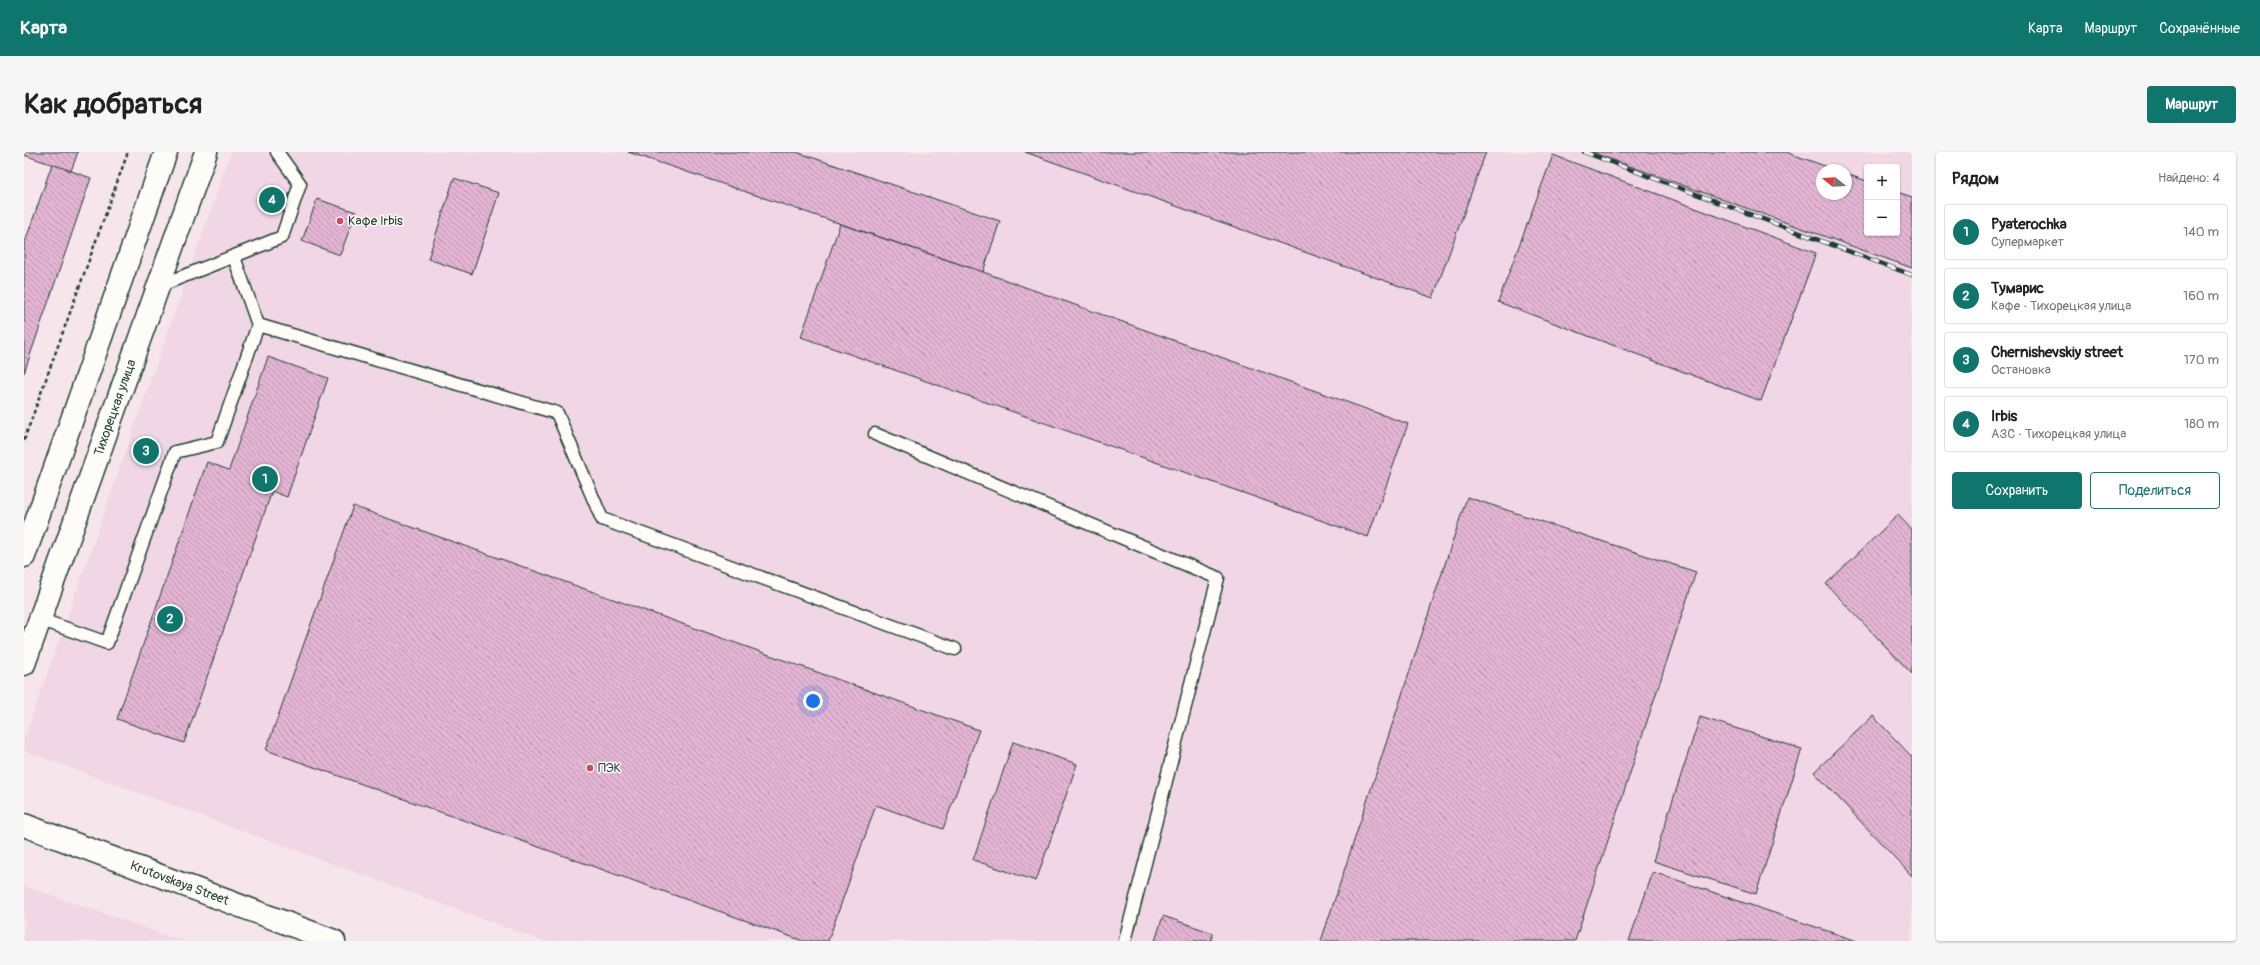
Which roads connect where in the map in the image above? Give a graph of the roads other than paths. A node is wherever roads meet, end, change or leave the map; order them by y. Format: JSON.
{"nodes":[{"id":1,"x":166,"y":152,"type":"edge"},
{"id":2,"x":206,"y":152,"type":"edge"},
{"id":3,"x":277,"y":152,"type":"edge"},
{"id":4,"x":234,"y":257,"type":"junction"},
{"id":5,"x":159,"y":286,"type":"junction"},
{"id":6,"x":258,"y":325,"type":"junction"},
{"id":7,"x":875,"y":434,"type":"dead end"},
{"id":8,"x":24,"y":556,"type":"edge"},
{"id":9,"x":39,"y":619,"type":"junction"},
{"id":10,"x":955,"y":649,"type":"dead end"},
{"id":11,"x":24,"y":664,"type":"edge"},
{"id":12,"x":24,"y":825,"type":"edge"},
{"id":13,"x":334,"y":941,"type":"edge"},
{"id":14,"x":1125,"y":941,"type":"edge"}],
"edges":[{"from":1,"to":8,"type":"main road"},
{"from":2,"to":5,"type":"main road","name":"Тихорецкая улица"},
{"from":3,"to":4,"type":"lane"},
{"from":4,"to":5,"type":"lane"},
{"from":4,"to":6,"type":"lane"},
{"from":5,"to":9,"type":"main road","name":"Тихорецкая улица"},
{"from":6,"to":9,"type":"lane"},
{"from":6,"to":10,"type":"lane"},
{"from":7,"to":14,"type":"lane"},
{"from":9,"to":11,"type":"main road","name":"Тихорецкая улица"},
{"from":12,"to":13,"type":"main road","name":"Krutovskaya Street"}]}
